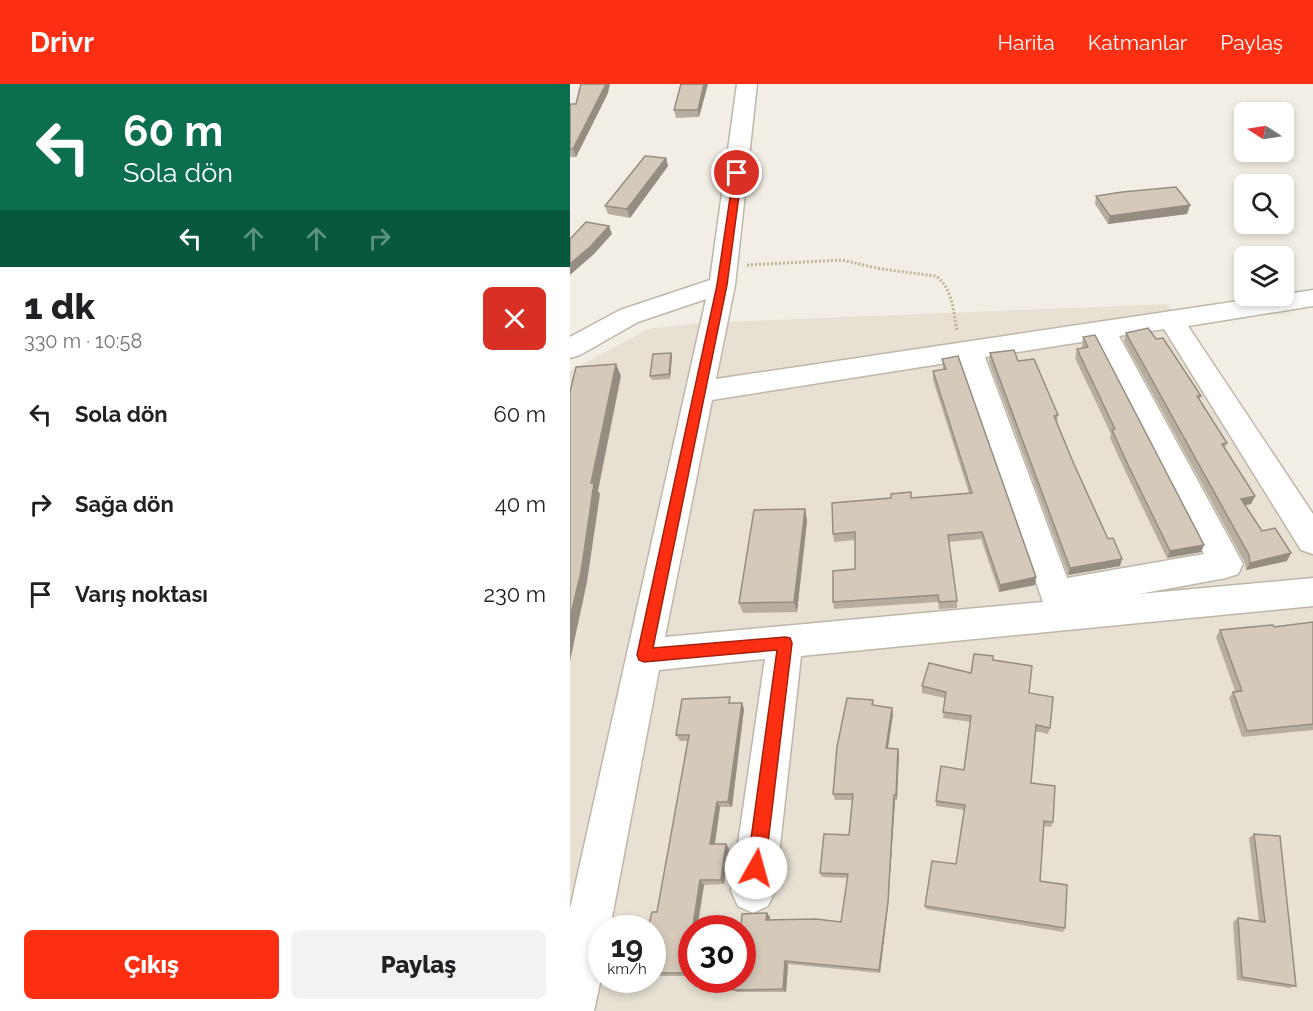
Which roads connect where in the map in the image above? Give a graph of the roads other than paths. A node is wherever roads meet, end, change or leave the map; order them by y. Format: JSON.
{"nodes":[{"id":1,"x":747,"y":84,"type":"edge"},
{"id":2,"x":724,"y":277,"type":"junction"},
{"id":3,"x":1313,"y":298,"type":"edge"},
{"id":4,"x":1171,"y":320,"type":"junction"},
{"id":5,"x":1103,"y":331,"type":"junction"},
{"id":6,"x":570,"y":349,"type":"edge"},
{"id":7,"x":965,"y":352,"type":"junction"},
{"id":8,"x":699,"y":392,"type":"junction"},
{"id":9,"x":1313,"y":541,"type":"edge"},
{"id":10,"x":1313,"y":592,"type":"edge"},
{"id":11,"x":785,"y":643,"type":"junction"},
{"id":12,"x":644,"y":655,"type":"junction"},
{"id":13,"x":753,"y":891,"type":"dead end"},
{"id":14,"x":572,"y":1011,"type":"edge"}],
"edges":[{"from":1,"to":2,"type":"street"},
{"from":2,"to":6,"type":"street"},
{"from":2,"to":8,"type":"street"},
{"from":3,"to":4,"type":"street"},
{"from":4,"to":5,"type":"street"},
{"from":4,"to":9,"type":"street"},
{"from":5,"to":7,"type":"street"},
{"from":5,"to":7,"type":"street"},
{"from":7,"to":8,"type":"street"},
{"from":8,"to":12,"type":"street"},
{"from":10,"to":11,"type":"street"},
{"from":11,"to":12,"type":"street"},
{"from":11,"to":13,"type":"street"},
{"from":12,"to":14,"type":"street"}]}
